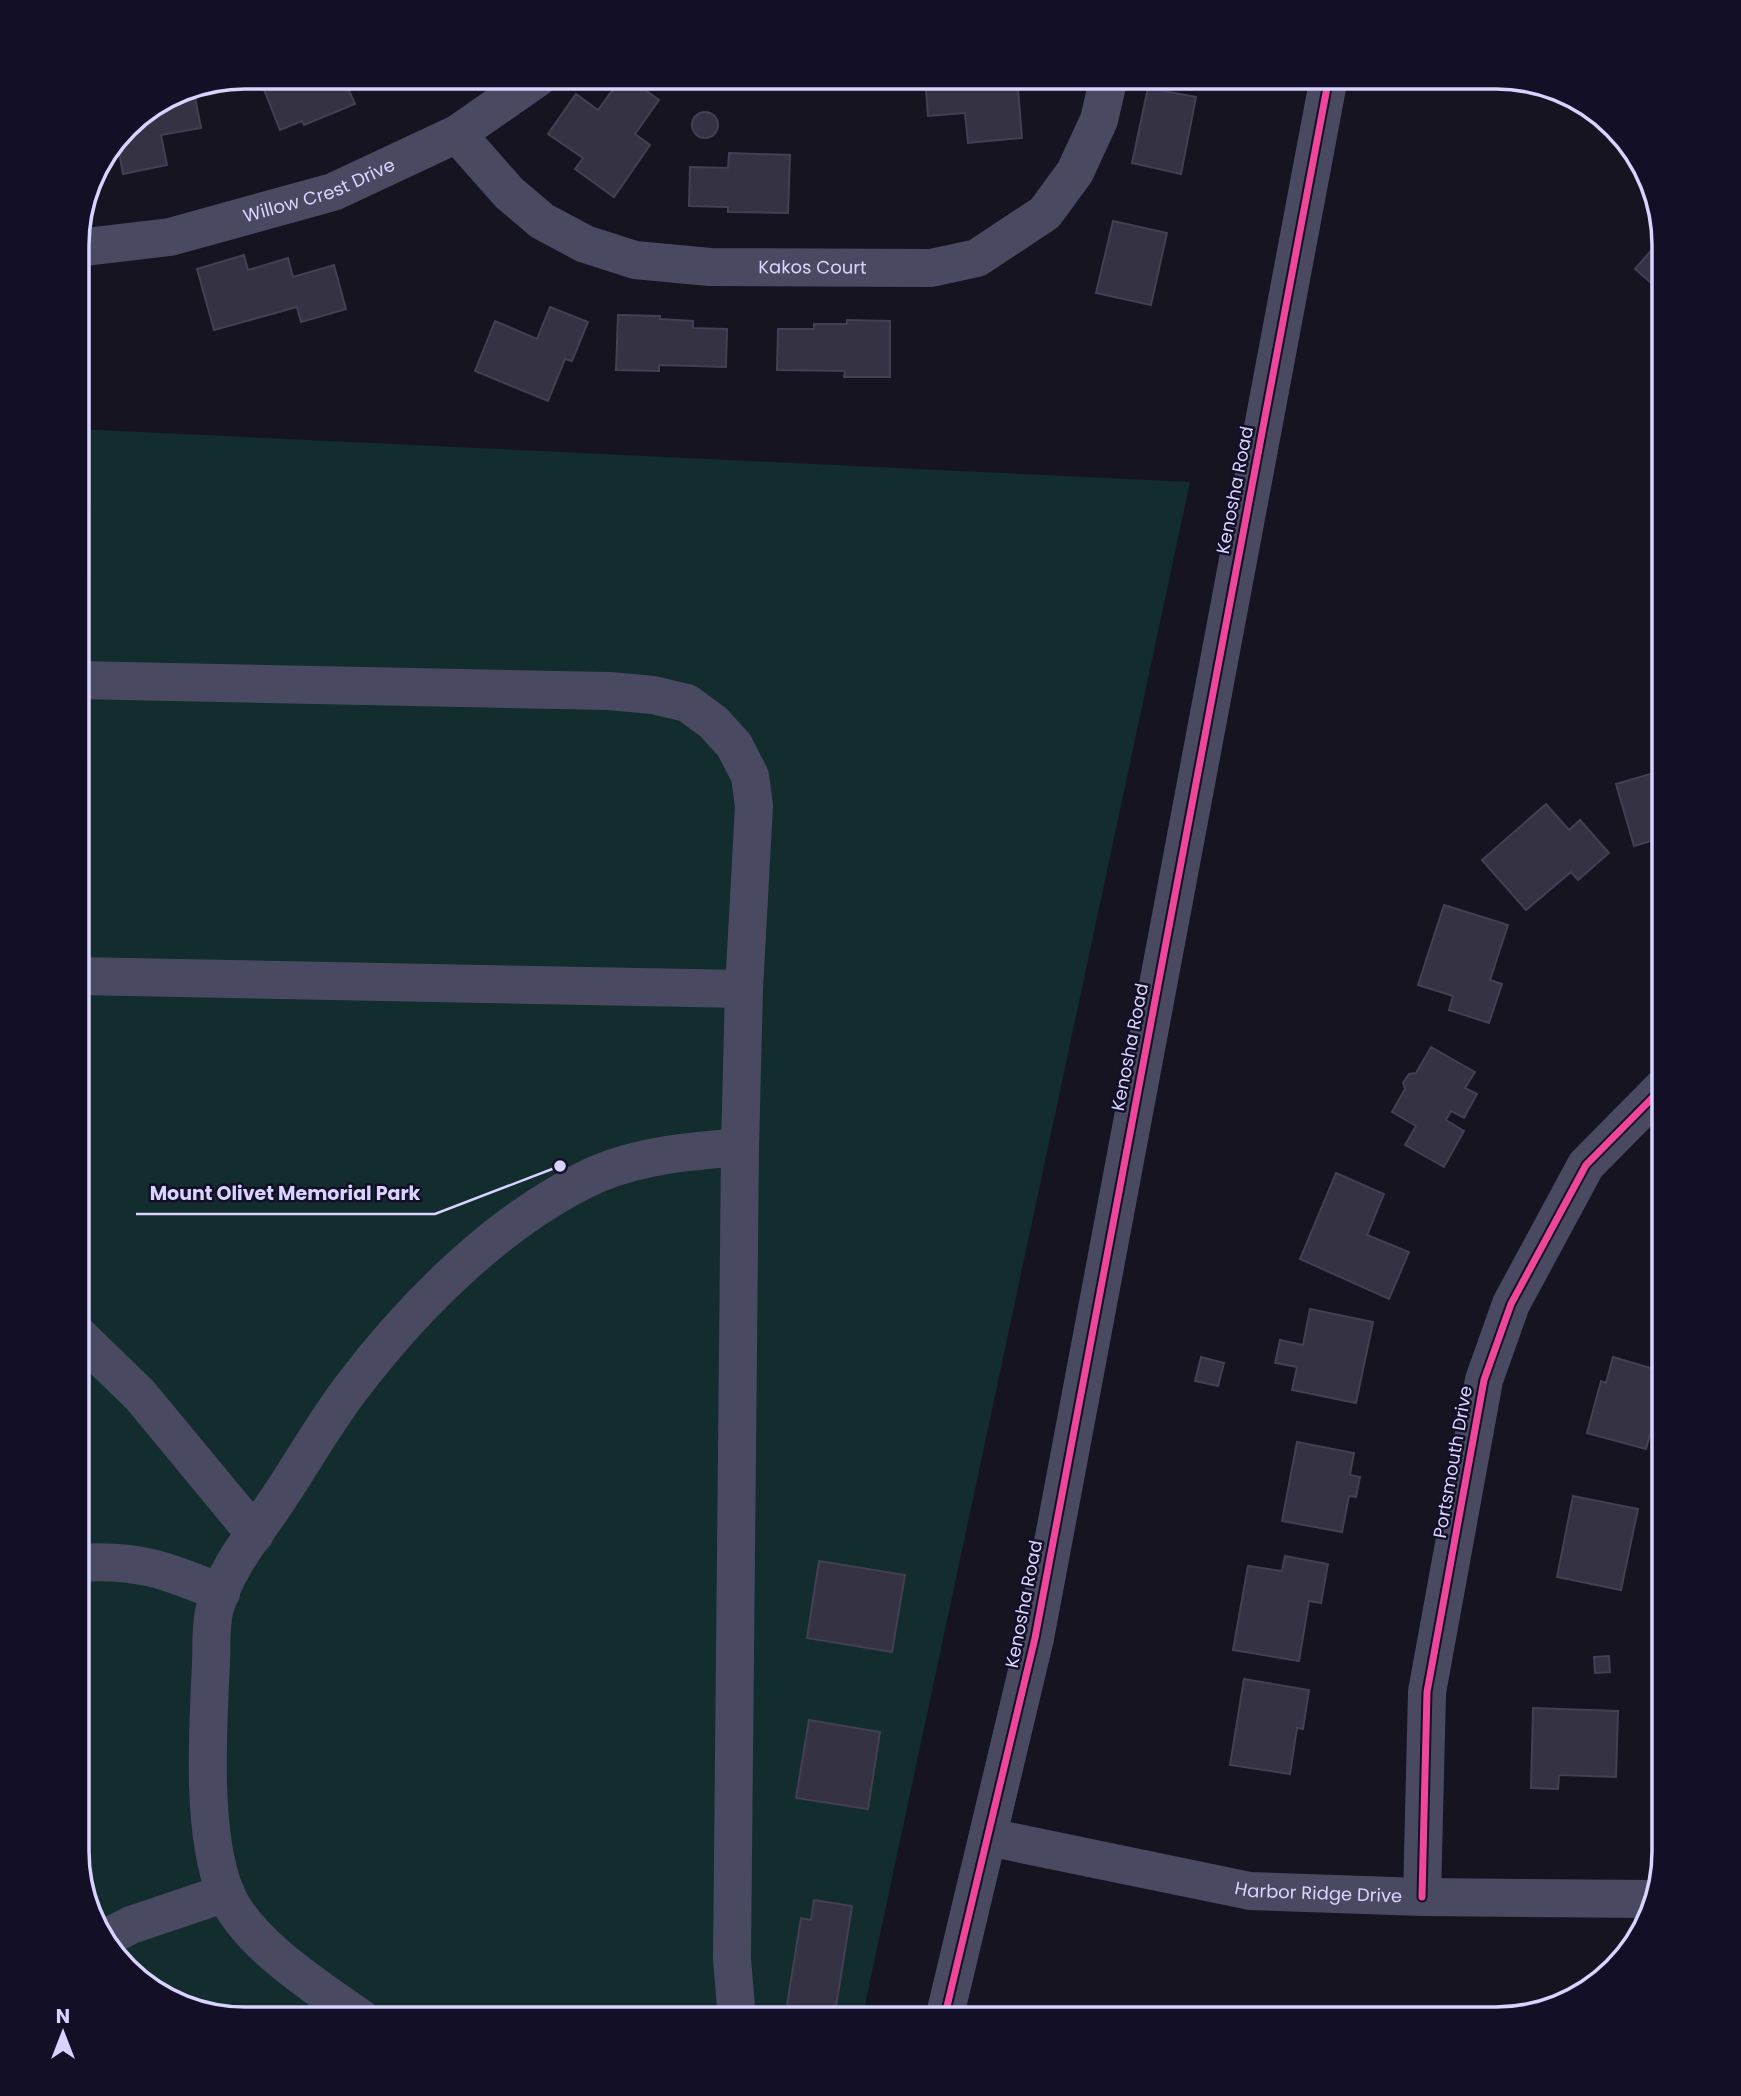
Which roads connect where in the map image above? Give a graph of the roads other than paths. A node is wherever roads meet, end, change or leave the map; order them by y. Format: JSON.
{"nodes":[{"id":1,"x":520,"y":90,"type":"edge"},
{"id":2,"x":1105,"y":90,"type":"edge"},
{"id":3,"x":1327,"y":90,"type":"edge"},
{"id":4,"x":457,"y":134,"type":"junction"},
{"id":5,"x":90,"y":246,"type":"edge"},
{"id":6,"x":90,"y":680,"type":"edge"},
{"id":7,"x":90,"y":976,"type":"edge"},
{"id":8,"x":744,"y":989,"type":"junction"},
{"id":9,"x":1652,"y":1098,"type":"edge"},
{"id":10,"x":740,"y":1147,"type":"junction"},
{"id":11,"x":89,"y":1346,"type":"edge"},
{"id":12,"x":255,"y":1534,"type":"junction"},
{"id":13,"x":89,"y":1562,"type":"edge"},
{"id":14,"x":221,"y":1593,"type":"junction"},
{"id":15,"x":988,"y":1837,"type":"junction"},
{"id":16,"x":226,"y":1893,"type":"junction"},
{"id":17,"x":1422,"y":1897,"type":"junction"},
{"id":18,"x":1643,"y":1899,"type":"edge"},
{"id":19,"x":118,"y":1932,"type":"edge"},
{"id":20,"x":346,"y":2007,"type":"edge"},
{"id":21,"x":736,"y":2007,"type":"edge"},
{"id":22,"x":947,"y":2007,"type":"edge"}],
"edges":[{"from":1,"to":4,"type":"street","name":"Willow Crest Drive"},
{"from":2,"to":4,"type":"street","name":"Kakos Court"},
{"from":3,"to":15,"type":"street","name":"Kenosha Road"},
{"from":4,"to":5,"type":"street","name":"Willow Crest Drive"},
{"from":6,"to":8,"type":"street"},
{"from":7,"to":8,"type":"street"},
{"from":8,"to":10,"type":"street"},
{"from":9,"to":17,"type":"street","name":"Portsmouth Drive"},
{"from":10,"to":12,"type":"street"},
{"from":10,"to":21,"type":"street"},
{"from":11,"to":12,"type":"street"},
{"from":12,"to":14,"type":"street"},
{"from":13,"to":14,"type":"street"},
{"from":14,"to":16,"type":"street"},
{"from":15,"to":17,"type":"street","name":"Harbor Ridge Drive"},
{"from":15,"to":22,"type":"street","name":"Kenosha Road"},
{"from":16,"to":19,"type":"street"},
{"from":16,"to":20,"type":"street"},
{"from":17,"to":18,"type":"street","name":"Harbor Ridge Drive"}]}
